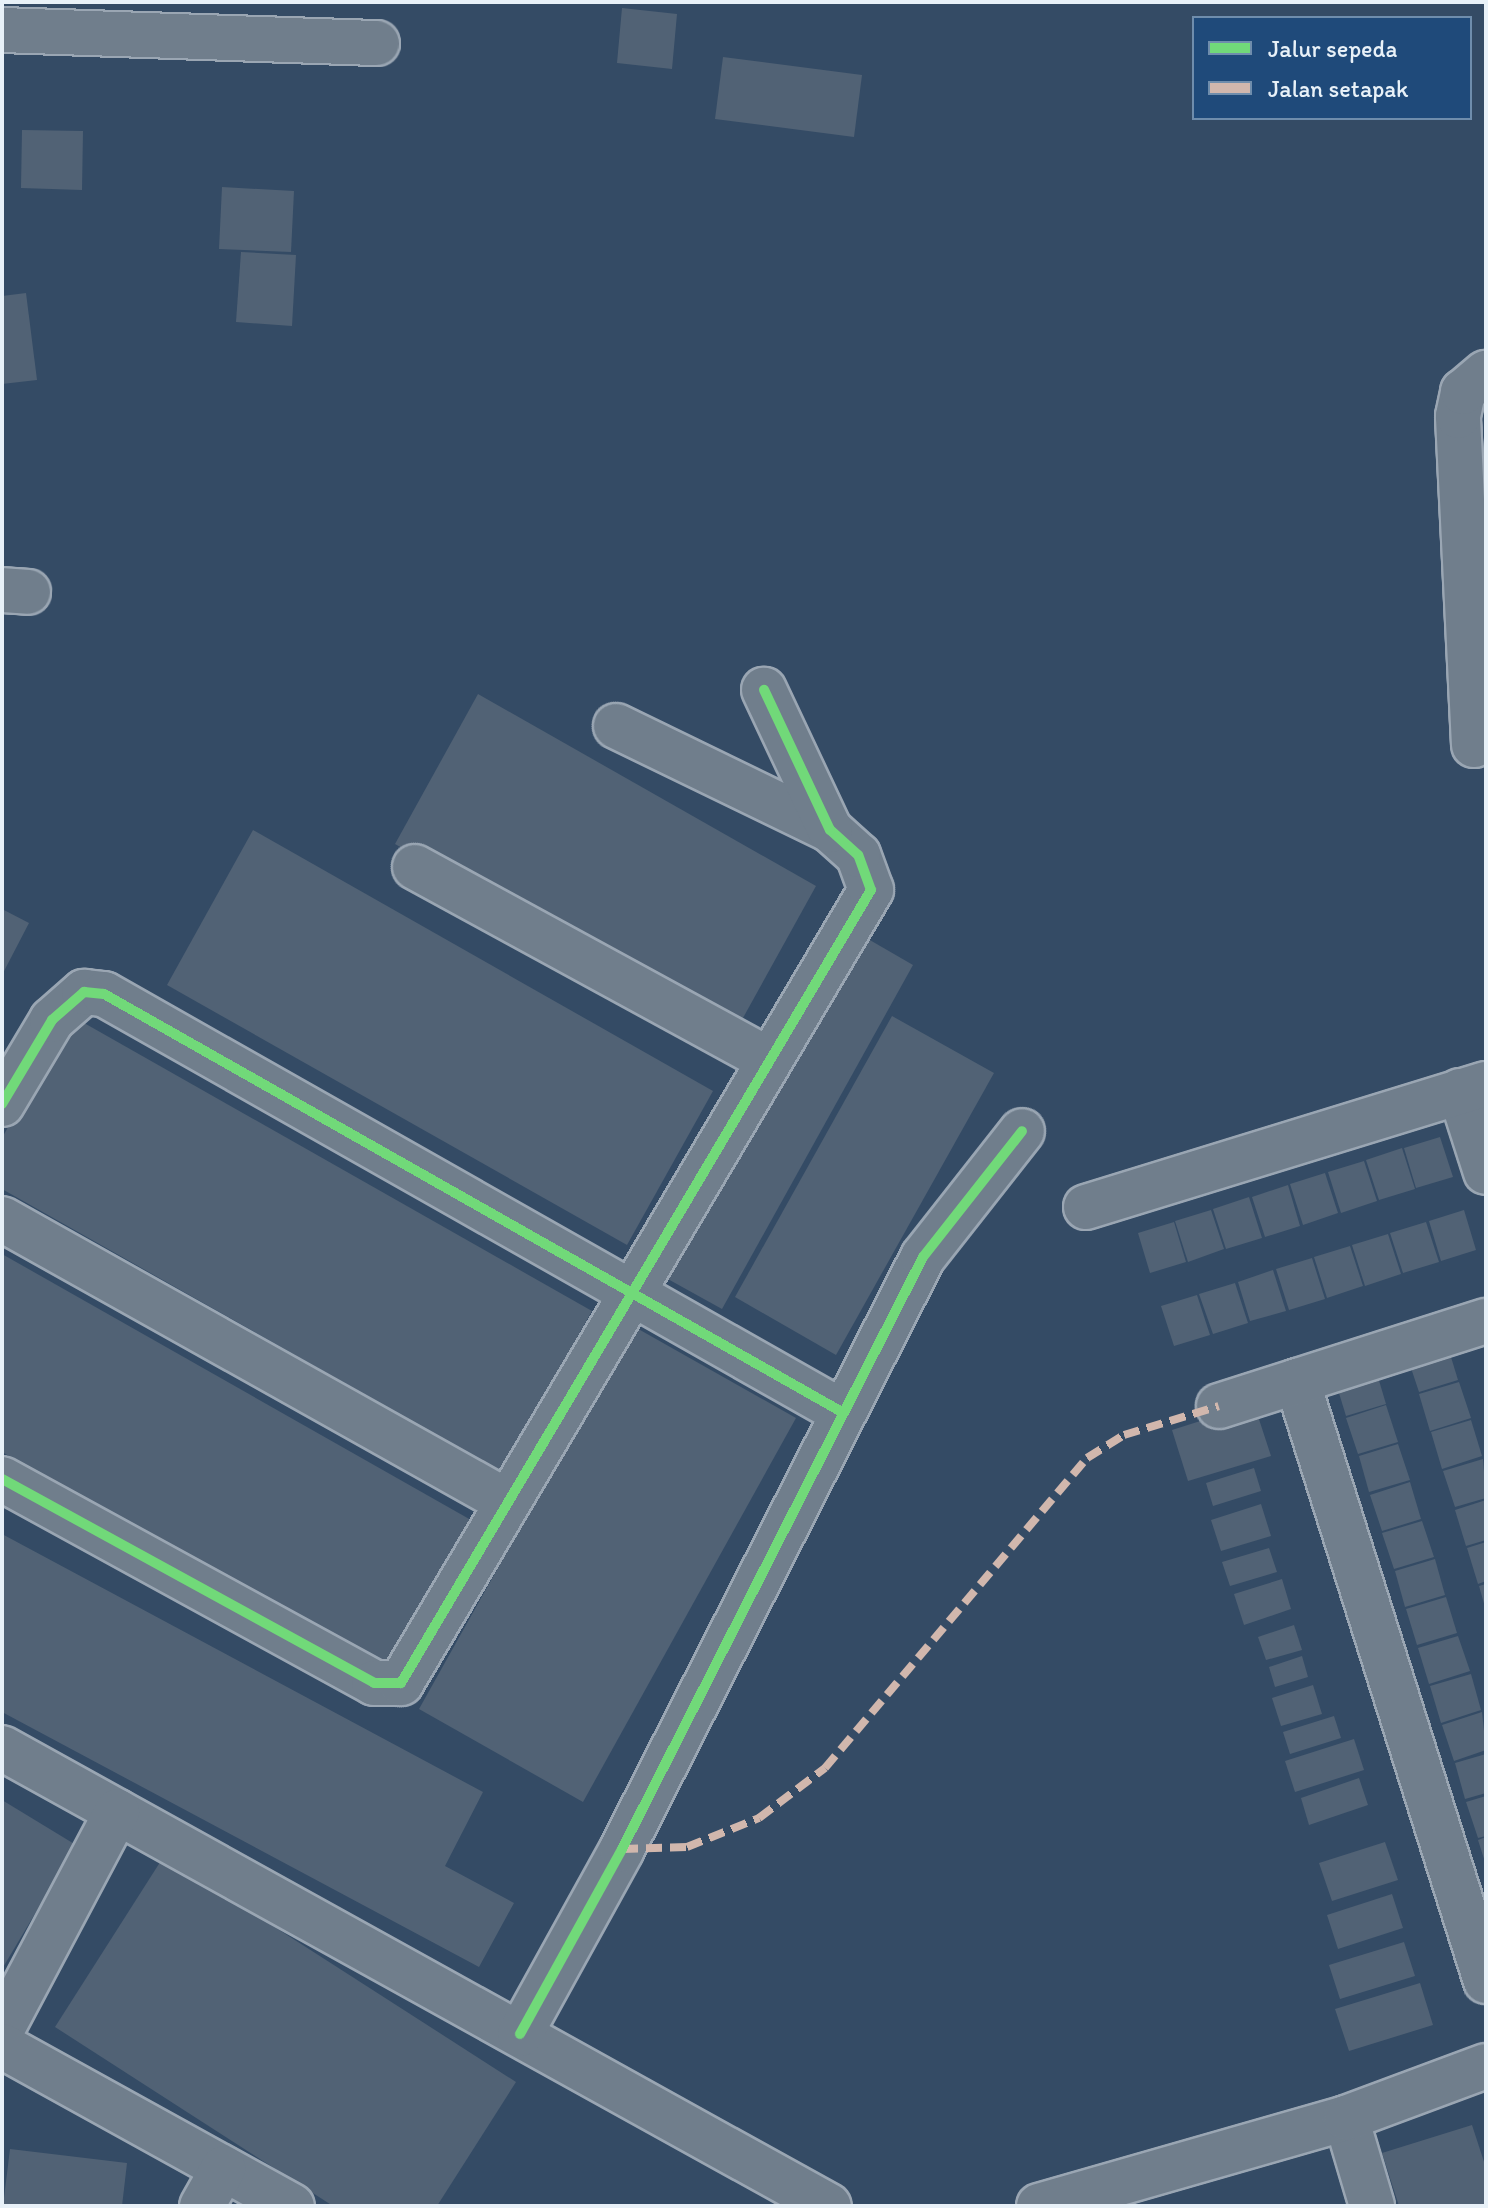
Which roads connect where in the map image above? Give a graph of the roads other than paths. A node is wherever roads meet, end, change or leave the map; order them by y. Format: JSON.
{"nodes":[{"id":1,"x":2,"y":30,"type":"edge"},
{"id":2,"x":377,"y":43,"type":"dead end"},
{"id":3,"x":1486,"y":373,"type":"edge"},
{"id":4,"x":764,"y":690,"type":"dead end"},
{"id":5,"x":616,"y":726,"type":"dead end"},
{"id":6,"x":1474,"y":745,"type":"dead end"},
{"id":7,"x":830,"y":830,"type":"junction"},
{"id":8,"x":415,"y":867,"type":"dead end"},
{"id":9,"x":769,"y":1060,"type":"junction"},
{"id":10,"x":1473,"y":1087,"type":"edge"},
{"id":11,"x":2,"y":1104,"type":"edge"},
{"id":12,"x":1022,"y":1131,"type":"dead end"},
{"id":13,"x":1486,"y":1172,"type":"edge"},
{"id":14,"x":1086,"y":1207,"type":"dead end"},
{"id":15,"x":2,"y":1219,"type":"edge"},
{"id":16,"x":630,"y":1286,"type":"junction"},
{"id":17,"x":1486,"y":1321,"type":"edge"},
{"id":18,"x":1297,"y":1381,"type":"junction"},
{"id":19,"x":1219,"y":1406,"type":"dead end"},
{"id":20,"x":842,"y":1412,"type":"junction"},
{"id":21,"x":2,"y":1479,"type":"edge"},
{"id":22,"x":504,"y":1500,"type":"junction"},
{"id":23,"x":2,"y":1748,"type":"edge"},
{"id":24,"x":117,"y":1812,"type":"junction"},
{"id":25,"x":1486,"y":1981,"type":"edge"},
{"id":26,"x":2,"y":2029,"type":"edge"},
{"id":27,"x":520,"y":2034,"type":"junction"},
{"id":28,"x":2,"y":2046,"type":"edge"},
{"id":29,"x":1486,"y":2066,"type":"edge"},
{"id":30,"x":1346,"y":2118,"type":"junction"},
{"id":31,"x":213,"y":2188,"type":"edge"},
{"id":32,"x":292,"y":2206,"type":"edge"},
{"id":33,"x":829,"y":2206,"type":"edge"},
{"id":34,"x":1039,"y":2206,"type":"edge"},
{"id":35,"x":1372,"y":2206,"type":"edge"}],
"edges":[{"from":1,"to":2,"type":"street"},
{"from":3,"to":6,"type":"street"},
{"from":4,"to":7,"type":"street"},
{"from":5,"to":7,"type":"street"},
{"from":7,"to":9,"type":"street"},
{"from":8,"to":9,"type":"street"},
{"from":9,"to":16,"type":"street"},
{"from":10,"to":13,"type":"street"},
{"from":10,"to":14,"type":"street"},
{"from":11,"to":16,"type":"street"},
{"from":12,"to":20,"type":"street"},
{"from":15,"to":22,"type":"street"},
{"from":16,"to":20,"type":"street"},
{"from":16,"to":22,"type":"street"},
{"from":17,"to":18,"type":"street"},
{"from":18,"to":19,"type":"street"},
{"from":18,"to":25,"type":"street"},
{"from":20,"to":27,"type":"street"},
{"from":21,"to":22,"type":"street"},
{"from":23,"to":24,"type":"street"},
{"from":24,"to":26,"type":"street"},
{"from":24,"to":27,"type":"street"},
{"from":27,"to":33,"type":"street"},
{"from":28,"to":31,"type":"street"},
{"from":29,"to":30,"type":"street"},
{"from":30,"to":34,"type":"street"},
{"from":30,"to":35,"type":"street"},
{"from":31,"to":32,"type":"street"}]}
